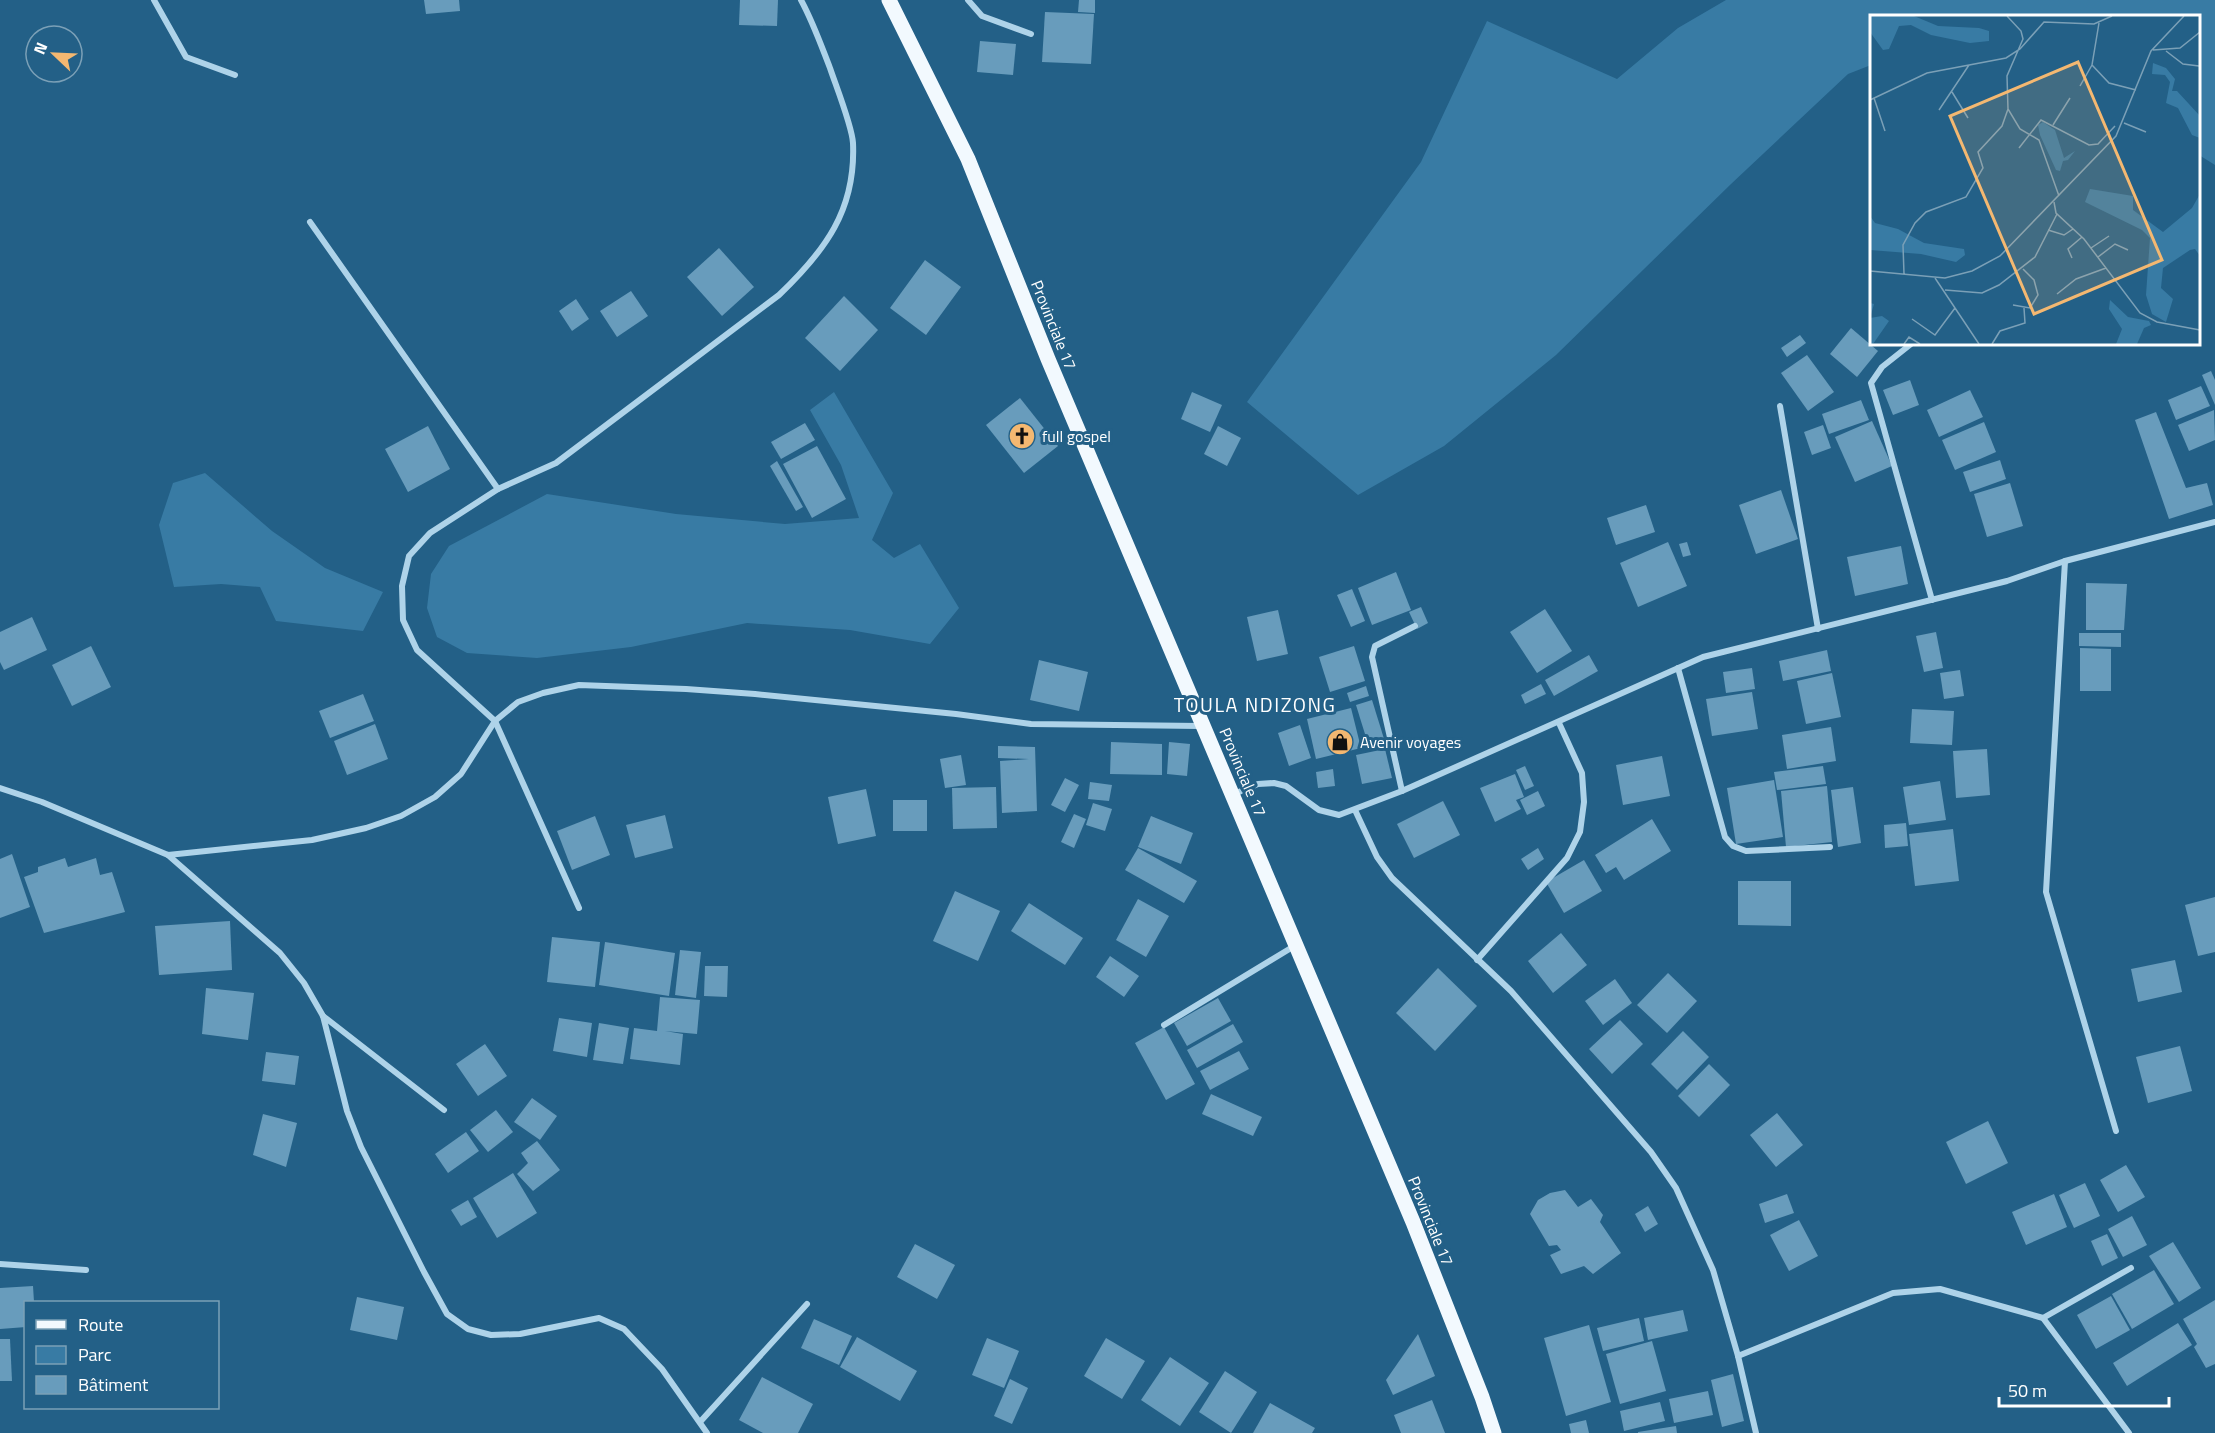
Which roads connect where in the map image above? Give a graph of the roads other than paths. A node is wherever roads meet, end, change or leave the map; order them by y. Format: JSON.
{"nodes":[{"id":1,"x":154,"y":0,"type":"edge"},
{"id":2,"x":801,"y":0,"type":"edge"},
{"id":3,"x":889,"y":0,"type":"edge"},
{"id":4,"x":968,"y":0,"type":"edge"},
{"id":5,"x":1031,"y":34,"type":"dead end"},
{"id":6,"x":235,"y":75,"type":"dead end"},
{"id":7,"x":310,"y":222,"type":"dead end"},
{"id":8,"x":1910,"y":345,"type":"edge"},
{"id":9,"x":1780,"y":406,"type":"dead end"},
{"id":10,"x":498,"y":489,"type":"junction"},
{"id":11,"x":2215,"y":522,"type":"edge"},
{"id":12,"x":2065,"y":561,"type":"junction"},
{"id":13,"x":1932,"y":600,"type":"junction"},
{"id":14,"x":1415,"y":626,"type":"dead end"},
{"id":15,"x":1818,"y":630,"type":"junction"},
{"id":16,"x":1678,"y":668,"type":"junction"},
{"id":17,"x":495,"y":721,"type":"junction"},
{"id":18,"x":1559,"y":723,"type":"junction"},
{"id":19,"x":1204,"y":726,"type":"junction"},
{"id":20,"x":0,"y":788,"type":"edge"},
{"id":21,"x":1402,"y":791,"type":"junction"},
{"id":22,"x":1233,"y":794,"type":"junction"},
{"id":23,"x":1355,"y":810,"type":"junction"},
{"id":24,"x":1830,"y":847,"type":"dead end"},
{"id":25,"x":168,"y":855,"type":"junction"},
{"id":26,"x":579,"y":908,"type":"dead end"},
{"id":27,"x":1296,"y":945,"type":"junction"},
{"id":28,"x":1477,"y":960,"type":"junction"},
{"id":29,"x":323,"y":1016,"type":"junction"},
{"id":30,"x":1164,"y":1025,"type":"dead end"},
{"id":31,"x":444,"y":1110,"type":"dead end"},
{"id":32,"x":2116,"y":1131,"type":"dead end"},
{"id":33,"x":0,"y":1264,"type":"edge"},
{"id":34,"x":2131,"y":1268,"type":"dead end"},
{"id":35,"x":86,"y":1270,"type":"dead end"},
{"id":36,"x":807,"y":1304,"type":"dead end"},
{"id":37,"x":2043,"y":1318,"type":"junction"},
{"id":38,"x":1738,"y":1356,"type":"junction"},
{"id":39,"x":700,"y":1422,"type":"junction"},
{"id":40,"x":707,"y":1433,"type":"edge"},
{"id":41,"x":1494,"y":1433,"type":"edge"},
{"id":42,"x":1756,"y":1433,"type":"edge"},
{"id":43,"x":2129,"y":1433,"type":"edge"}],
"edges":[{"from":1,"to":6,"type":"street"},
{"from":2,"to":10,"type":"street"},
{"from":3,"to":19,"type":"main road","name":"Provinciale 17"},
{"from":4,"to":5,"type":"street"},
{"from":7,"to":10,"type":"street"},
{"from":8,"to":13,"type":"street"},
{"from":9,"to":15,"type":"street"},
{"from":10,"to":17,"type":"street"},
{"from":11,"to":12,"type":"street"},
{"from":12,"to":13,"type":"street"},
{"from":12,"to":32,"type":"street"},
{"from":13,"to":15,"type":"street"},
{"from":14,"to":21,"type":"street"},
{"from":15,"to":16,"type":"street"},
{"from":16,"to":18,"type":"street"},
{"from":16,"to":24,"type":"street"},
{"from":17,"to":19,"type":"street"},
{"from":17,"to":25,"type":"street"},
{"from":17,"to":26,"type":"street"},
{"from":18,"to":21,"type":"street"},
{"from":18,"to":28,"type":"street"},
{"from":19,"to":22,"type":"main road","name":"Provinciale 17"},
{"from":20,"to":25,"type":"street"},
{"from":21,"to":23,"type":"street"},
{"from":22,"to":23,"type":"street"},
{"from":22,"to":27,"type":"main road","name":"Provinciale 17"},
{"from":23,"to":28,"type":"street"},
{"from":25,"to":29,"type":"street"},
{"from":27,"to":30,"type":"street"},
{"from":27,"to":41,"type":"main road","name":"Provinciale 17"},
{"from":28,"to":38,"type":"street"},
{"from":29,"to":31,"type":"street"},
{"from":29,"to":39,"type":"street"},
{"from":33,"to":35,"type":"street"},
{"from":34,"to":37,"type":"street"},
{"from":36,"to":39,"type":"street"},
{"from":37,"to":38,"type":"street"},
{"from":37,"to":43,"type":"street"},
{"from":38,"to":42,"type":"street"},
{"from":39,"to":40,"type":"street"}]}
